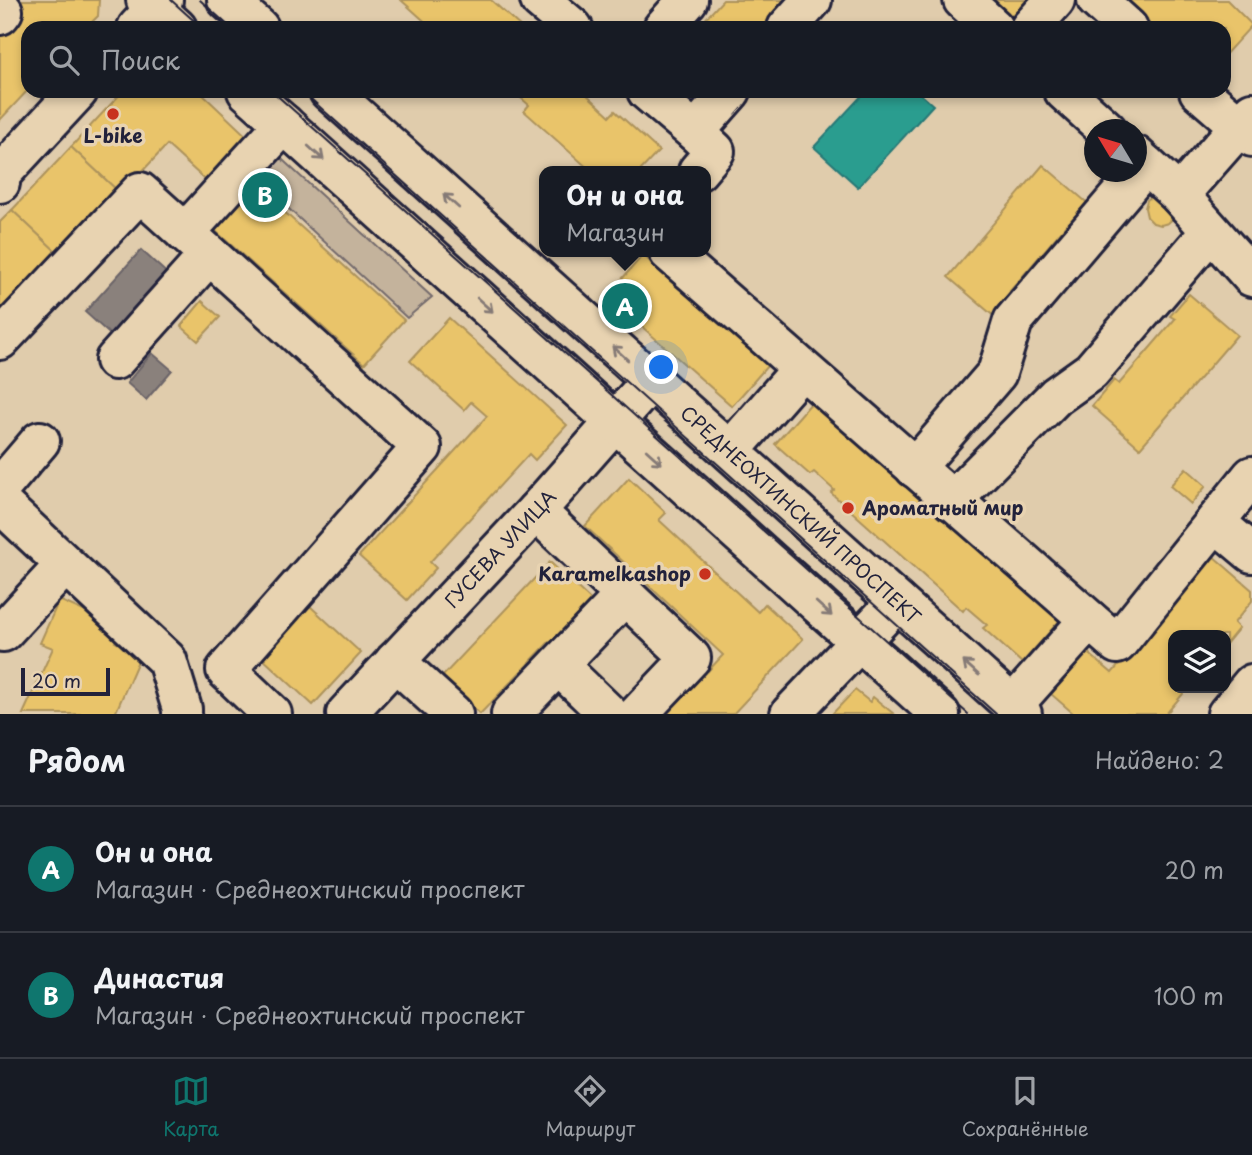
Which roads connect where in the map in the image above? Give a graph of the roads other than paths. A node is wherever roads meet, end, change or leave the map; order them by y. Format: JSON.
{"nodes":[{"id":1,"x":228,"y":0,"type":"edge"},
{"id":2,"x":540,"y":0,"type":"edge"},
{"id":3,"x":688,"y":0,"type":"edge"},
{"id":4,"x":812,"y":0,"type":"edge"},
{"id":5,"x":963,"y":0,"type":"edge"},
{"id":6,"x":1055,"y":0,"type":"edge"},
{"id":7,"x":1097,"y":0,"type":"edge"},
{"id":8,"x":0,"y":8,"type":"edge"},
{"id":9,"x":0,"y":15,"type":"edge"},
{"id":10,"x":251,"y":21,"type":"edge"},
{"id":11,"x":565,"y":21,"type":"edge"},
{"id":12,"x":669,"y":21,"type":"edge"},
{"id":13,"x":794,"y":21,"type":"edge"},
{"id":14,"x":986,"y":21,"type":"edge"},
{"id":15,"x":1036,"y":21,"type":"edge"},
{"id":16,"x":1120,"y":21,"type":"edge"},
{"id":17,"x":71,"y":98,"type":"edge"},
{"id":18,"x":255,"y":98,"type":"edge"},
{"id":19,"x":337,"y":98,"type":"edge"},
{"id":20,"x":656,"y":98,"type":"edge"},
{"id":21,"x":725,"y":98,"type":"edge"},
{"id":22,"x":1072,"y":98,"type":"edge"},
{"id":23,"x":1209,"y":98,"type":"edge"},
{"id":24,"x":1095,"y":119,"type":"edge"},
{"id":25,"x":284,"y":124,"type":"junction"},
{"id":26,"x":1248,"y":125,"type":"edge"},
{"id":27,"x":695,"y":132,"type":"junction"},
{"id":28,"x":702,"y":166,"type":"edge"},
{"id":29,"x":1147,"y":166,"type":"edge"},
{"id":30,"x":0,"y":173,"type":"edge"},
{"id":31,"x":1124,"y":182,"type":"edge"},
{"id":32,"x":0,"y":183,"type":"edge"},
{"id":33,"x":1179,"y":195,"type":"junction"},
{"id":34,"x":1210,"y":232,"type":"junction"},
{"id":35,"x":197,"y":244,"type":"junction"},
{"id":36,"x":675,"y":257,"type":"edge"},
{"id":37,"x":1252,"y":277,"type":"edge"},
{"id":38,"x":0,"y":340,"type":"edge"},
{"id":39,"x":115,"y":360,"type":"dead end"},
{"id":40,"x":802,"y":369,"type":"junction"},
{"id":41,"x":651,"y":381,"type":"junction"},
{"id":42,"x":615,"y":422,"type":"junction"},
{"id":43,"x":40,"y":441,"type":"dead end"},
{"id":44,"x":730,"y":451,"type":"junction"},
{"id":45,"x":915,"y":468,"type":"junction"},
{"id":46,"x":1252,"y":475,"type":"edge"},
{"id":47,"x":0,"y":488,"type":"edge"},
{"id":48,"x":952,"y":500,"type":"junction"},
{"id":49,"x":0,"y":503,"type":"edge"},
{"id":50,"x":536,"y":511,"type":"junction"},
{"id":51,"x":1214,"y":522,"type":"junction"},
{"id":52,"x":1252,"y":553,"type":"edge"},
{"id":53,"x":65,"y":565,"type":"junction"},
{"id":54,"x":625,"y":595,"type":"junction"},
{"id":55,"x":897,"y":602,"type":"junction"},
{"id":56,"x":1089,"y":620,"type":"junction"},
{"id":57,"x":4,"y":632,"type":"dead end"},
{"id":58,"x":860,"y":642,"type":"junction"},
{"id":59,"x":395,"y":661,"type":"junction"},
{"id":60,"x":559,"y":666,"type":"junction"},
{"id":61,"x":1252,"y":684,"type":"edge"},
{"id":62,"x":1017,"y":710,"type":"edge"},
{"id":63,"x":181,"y":714,"type":"edge"},
{"id":64,"x":272,"y":714,"type":"edge"},
{"id":65,"x":346,"y":714,"type":"edge"},
{"id":66,"x":453,"y":714,"type":"edge"},
{"id":67,"x":511,"y":714,"type":"edge"},
{"id":68,"x":609,"y":714,"type":"edge"},
{"id":69,"x":638,"y":714,"type":"edge"},
{"id":70,"x":790,"y":714,"type":"edge"},
{"id":71,"x":940,"y":714,"type":"edge"},
{"id":72,"x":1227,"y":714,"type":"edge"}],
"edges":[{"from":1,"to":10,"type":"main road"},
{"from":2,"to":11,"type":"main road"},
{"from":3,"to":12,"type":"main road"},
{"from":4,"to":13,"type":"main road"},
{"from":5,"to":14,"type":"main road"},
{"from":6,"to":15,"type":"main road"},
{"from":7,"to":16,"type":"main road"},
{"from":8,"to":9,"type":"main road"},
{"from":17,"to":30,"type":"main road"},
{"from":18,"to":25,"type":"main road"},
{"from":41,"to":19,"type":"main road","name":"СРЕДНЕОХТИНСКИЙ ПРОСПЕКТ","one_way":true},
{"from":20,"to":27,"type":"main road"},
{"from":21,"to":27,"type":"main road"},
{"from":22,"to":24,"type":"main road"},
{"from":23,"to":26,"type":"main road"},
{"from":25,"to":35,"type":"main road"},
{"from":25,"to":42,"type":"main road","one_way":true},
{"from":26,"to":33,"type":"main road"},
{"from":27,"to":28,"type":"main road"},
{"from":29,"to":33,"type":"main road"},
{"from":30,"to":32,"type":"main road"},
{"from":31,"to":45,"type":"main road"},
{"from":33,"to":34,"type":"main road"},
{"from":34,"to":37,"type":"main road"},
{"from":34,"to":48,"type":"main road"},
{"from":35,"to":38,"type":"main road"},
{"from":35,"to":39,"type":"main road"},
{"from":35,"to":64,"type":"main road"},
{"from":36,"to":40,"type":"main road"},
{"from":40,"to":44,"type":"main road"},
{"from":40,"to":45,"type":"main road"},
{"from":41,"to":42,"type":"main road","name":"ГУСЕВА УЛИЦА"},
{"from":41,"to":44,"type":"main road","name":"СРЕДНЕОХТИНСКИЙ ПРОСПЕКТ"},
{"from":42,"to":50,"type":"main road","name":"ГУСЕВА УЛИЦА"},
{"from":42,"to":58,"type":"main road","one_way":true},
{"from":43,"to":47,"type":"main road"},
{"from":44,"to":55,"type":"main road","name":"СРЕДНЕОХТИНСКИЙ ПРОСПЕКТ"},
{"from":45,"to":48,"type":"main road"},
{"from":46,"to":51,"type":"main road"},
{"from":48,"to":56,"type":"main road"},
{"from":49,"to":53,"type":"main road"},
{"from":50,"to":54,"type":"main road"},
{"from":50,"to":59,"type":"main road","name":"ГУСЕВА УЛИЦА"},
{"from":51,"to":52,"type":"main road"},
{"from":51,"to":56,"type":"main road"},
{"from":53,"to":57,"type":"main road"},
{"from":53,"to":63,"type":"main road"},
{"from":54,"to":60,"type":"main road"},
{"from":54,"to":69,"type":"main road"},
{"from":55,"to":58,"type":"main road"},
{"from":62,"to":55,"type":"main road","name":"СРЕДНЕОХТИНСКИЙ ПРОСПЕКТ","one_way":true},
{"from":56,"to":62,"type":"main road"},
{"from":58,"to":70,"type":"main road"},
{"from":58,"to":71,"type":"main road"},
{"from":59,"to":65,"type":"main road","name":"ГУСЕВА УЛИЦА"},
{"from":59,"to":66,"type":"main road"},
{"from":60,"to":67,"type":"main road"},
{"from":60,"to":68,"type":"main road"},
{"from":61,"to":72,"type":"main road"}]}
